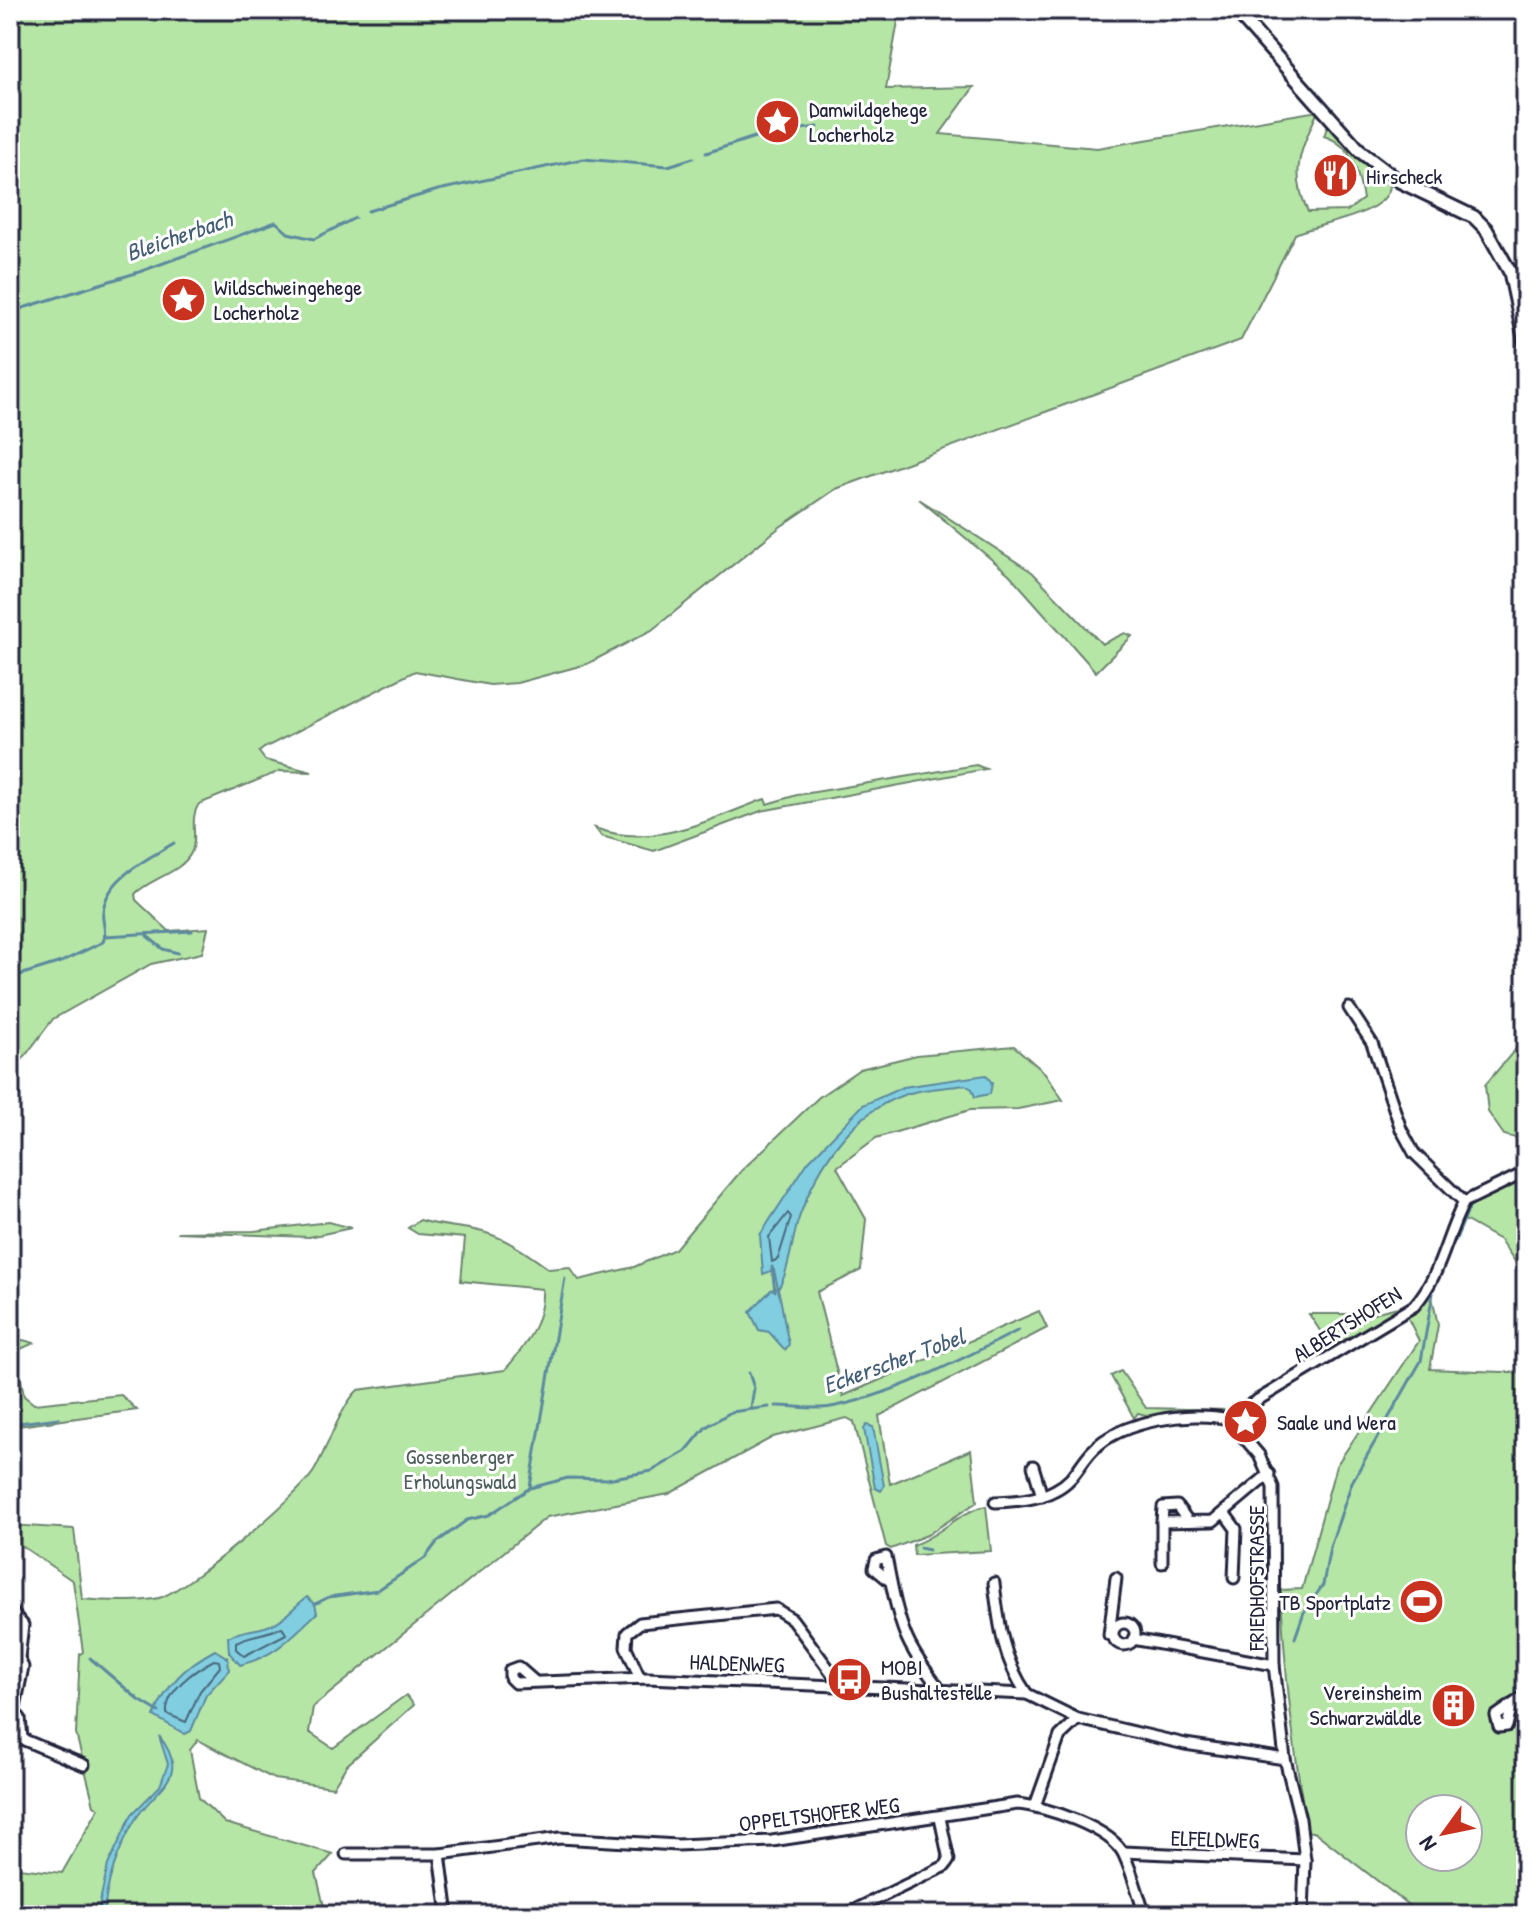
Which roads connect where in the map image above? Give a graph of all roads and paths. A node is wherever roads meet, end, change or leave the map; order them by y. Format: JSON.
{"nodes":[{"id":1,"x":1235,"y":10,"type":"edge"},
{"id":2,"x":1526,"y":347,"type":"edge"},
{"id":3,"x":1349,"y":1008,"type":"dead end"},
{"id":4,"x":1526,"y":1172,"type":"edge"},
{"id":5,"x":1464,"y":1202,"type":"junction"},
{"id":6,"x":1241,"y":1410,"type":"dead end"},
{"id":7,"x":1033,"y":1466,"type":"dead end"},
{"id":8,"x":1269,"y":1474,"type":"junction"},
{"id":9,"x":1042,"y":1496,"type":"junction"},
{"id":10,"x":995,"y":1502,"type":"dead end"},
{"id":11,"x":1225,"y":1514,"type":"junction"},
{"id":12,"x":1188,"y":1521,"type":"junction"},
{"id":13,"x":1162,"y":1522,"type":"junction"},
{"id":14,"x":1162,"y":1563,"type":"dead end"},
{"id":15,"x":1116,"y":1578,"type":"dead end"},
{"id":16,"x":1234,"y":1578,"type":"dead end"},
{"id":17,"x":891,"y":1582,"type":"dead end"},
{"id":18,"x":994,"y":1583,"type":"dead end"},
{"id":19,"x":10,"y":1610,"type":"edge"},
{"id":20,"x":1133,"y":1639,"type":"junction"},
{"id":21,"x":1115,"y":1640,"type":"junction"},
{"id":22,"x":1274,"y":1665,"type":"junction"},
{"id":23,"x":640,"y":1678,"type":"junction"},
{"id":24,"x":534,"y":1681,"type":"dead end"},
{"id":25,"x":840,"y":1684,"type":"junction"},
{"id":26,"x":939,"y":1688,"type":"junction"},
{"id":27,"x":1027,"y":1694,"type":"junction"},
{"id":28,"x":1526,"y":1695,"type":"edge"},
{"id":29,"x":1512,"y":1705,"type":"dead end"},
{"id":30,"x":12,"y":1713,"type":"edge"},
{"id":31,"x":1078,"y":1719,"type":"junction"},
{"id":32,"x":10,"y":1734,"type":"edge"},
{"id":33,"x":22,"y":1738,"type":"junction"},
{"id":34,"x":1285,"y":1759,"type":"junction"},
{"id":35,"x":84,"y":1765,"type":"dead end"},
{"id":36,"x":1035,"y":1806,"type":"junction"},
{"id":37,"x":940,"y":1818,"type":"junction"},
{"id":38,"x":1123,"y":1852,"type":"junction"},
{"id":39,"x":346,"y":1854,"type":"dead end"},
{"id":40,"x":440,"y":1854,"type":"junction"},
{"id":41,"x":1305,"y":1860,"type":"junction"},
{"id":42,"x":448,"y":1915,"type":"edge"},
{"id":43,"x":844,"y":1915,"type":"edge"},
{"id":44,"x":1145,"y":1915,"type":"edge"},
{"id":45,"x":1303,"y":1915,"type":"edge"}],
"edges":[{"from":1,"to":2,"type":"main road"},
{"from":3,"to":5,"type":"street"},
{"from":4,"to":5,"type":"street"},
{"from":5,"to":6,"type":"street","name":"ALBERTSHOFEN"},
{"from":7,"to":9,"type":"street"},
{"from":8,"to":9,"type":"street","name":"FRIEDHOFSTRASSE"},
{"from":8,"to":11,"type":"street"},
{"from":8,"to":22,"type":"street","name":"FRIEDHOFSTRASSE"},
{"from":9,"to":10,"type":"street","name":"FRIEDHOFSTRASSE"},
{"from":11,"to":12,"type":"street"},
{"from":11,"to":16,"type":"street"},
{"from":12,"to":13,"type":"street"},
{"from":12,"to":13,"type":"street"},
{"from":13,"to":14,"type":"street"},
{"from":15,"to":21,"type":"street"},
{"from":17,"to":26,"type":"street"},
{"from":18,"to":27,"type":"street"},
{"from":19,"to":30,"type":"street"},
{"from":20,"to":21,"type":"street"},
{"from":20,"to":21,"type":"street"},
{"from":20,"to":22,"type":"street"},
{"from":22,"to":34,"type":"street","name":"FRIEDHOFSTRASSE"},
{"from":23,"to":24,"type":"street","name":"HALDENWEG"},
{"from":23,"to":25,"type":"street","name":"HALDENWEG"},
{"from":23,"to":25,"type":"street"},
{"from":25,"to":26,"type":"street","name":"HALDENWEG"},
{"from":26,"to":27,"type":"street","name":"HALDENWEG"},
{"from":27,"to":31,"type":"street","name":"HALDENWEG"},
{"from":28,"to":29,"type":"street"},
{"from":30,"to":33,"type":"street"},
{"from":31,"to":34,"type":"street","name":"HALDENWEG"},
{"from":31,"to":36,"type":"street"},
{"from":32,"to":33,"type":"street"},
{"from":33,"to":35,"type":"street"},
{"from":34,"to":41,"type":"street","name":"FRIEDHOFSTRASSE"},
{"from":36,"to":37,"type":"street","name":"OPPELTSHOFER WEG"},
{"from":36,"to":38,"type":"street","name":"OPPELTSHOFER WEG"},
{"from":37,"to":40,"type":"street","name":"OPPELTSHOFER WEG"},
{"from":37,"to":43,"type":"street"},
{"from":38,"to":41,"type":"street","name":"ELFELDWEG"},
{"from":38,"to":44,"type":"street"},
{"from":39,"to":40,"type":"street","name":"OPPELTSHOFER WEG"},
{"from":40,"to":42,"type":"street"},
{"from":41,"to":45,"type":"street","name":"FRIEDHOFSTRASSE"}]}
